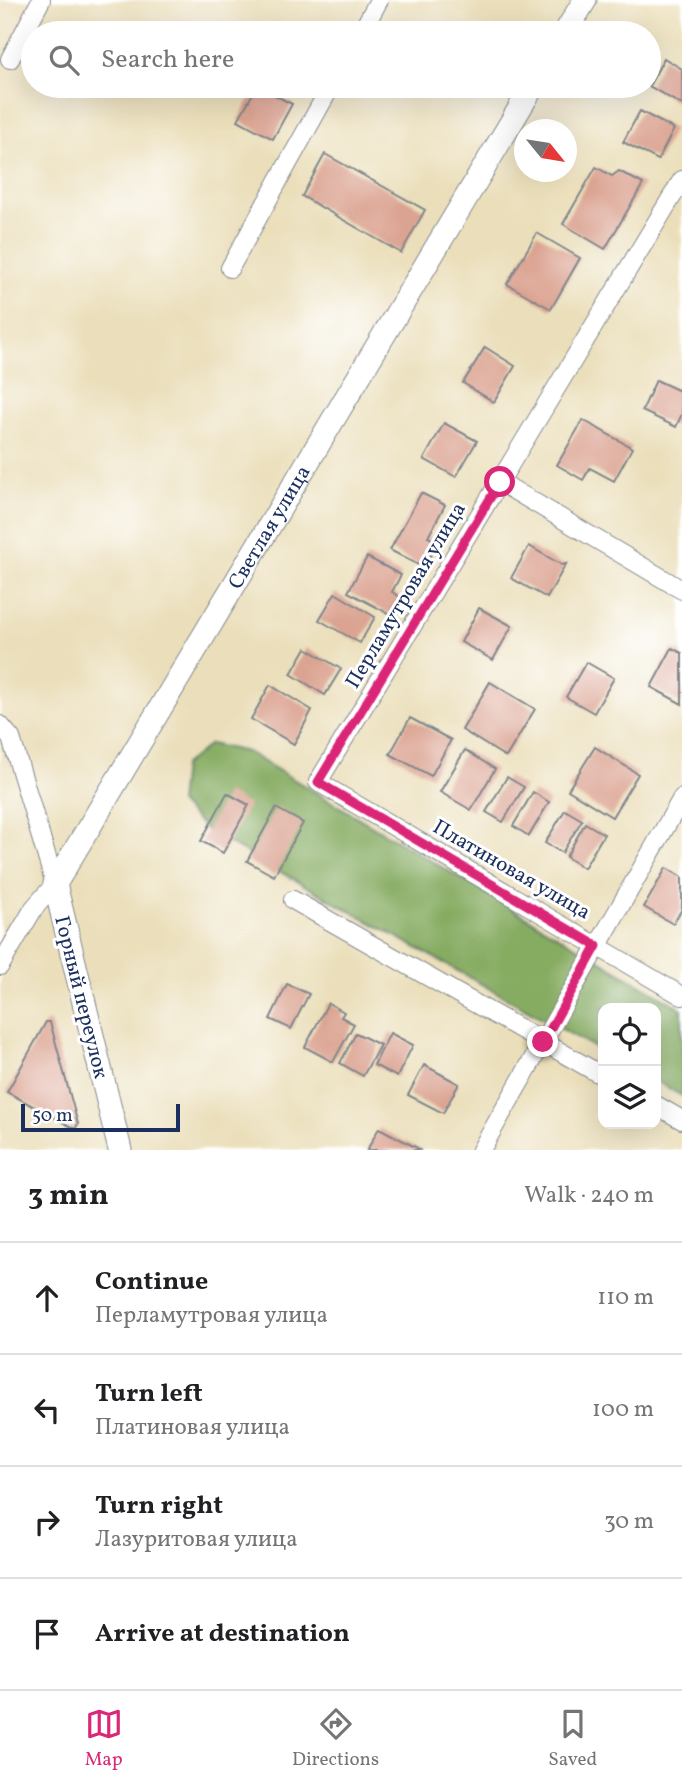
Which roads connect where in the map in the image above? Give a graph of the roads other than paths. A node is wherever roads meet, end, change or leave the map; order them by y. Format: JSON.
{"nodes":[{"id":1,"x":41,"y":0,"type":"edge"},
{"id":2,"x":379,"y":0,"type":"edge"},
{"id":3,"x":585,"y":0,"type":"edge"},
{"id":4,"x":30,"y":21,"type":"edge"},
{"id":5,"x":368,"y":21,"type":"edge"},
{"id":6,"x":572,"y":21,"type":"edge"},
{"id":7,"x":21,"y":38,"type":"edge"},
{"id":8,"x":10,"y":59,"type":"dead end"},
{"id":9,"x":324,"y":98,"type":"edge"},
{"id":10,"x":526,"y":98,"type":"edge"},
{"id":11,"x":679,"y":191,"type":"edge"},
{"id":12,"x":230,"y":268,"type":"dead end"},
{"id":13,"x":500,"y":482,"type":"junction"},
{"id":14,"x":682,"y":590,"type":"edge"},
{"id":15,"x":0,"y":725,"type":"edge"},
{"id":16,"x":318,"y":782,"type":"joint"},
{"id":17,"x":682,"y":798,"type":"edge"},
{"id":18,"x":55,"y":884,"type":"junction"},
{"id":19,"x":293,"y":900,"type":"dead end"},
{"id":20,"x":597,"y":946,"type":"junction"},
{"id":21,"x":0,"y":967,"type":"edge"},
{"id":22,"x":682,"y":996,"type":"edge"},
{"id":23,"x":543,"y":1042,"type":"junction"},
{"id":24,"x":598,"y":1073,"type":"edge"},
{"id":25,"x":661,"y":1108,"type":"edge"},
{"id":26,"x":682,"y":1120,"type":"edge"},
{"id":27,"x":120,"y":1150,"type":"edge"},
{"id":28,"x":481,"y":1150,"type":"edge"}],
"edges":[{"from":1,"to":4,"type":"street"},
{"from":2,"to":5,"type":"street"},
{"from":3,"to":6,"type":"street"},
{"from":7,"to":8,"type":"street"},
{"from":9,"to":12,"type":"street"},
{"from":10,"to":18,"type":"street","name":"Светлая улица"},
{"from":11,"to":13,"type":"street","name":"Перламутровая улица"},
{"from":13,"to":14,"type":"street"},
{"from":13,"to":16,"type":"street","name":"Перламутровая улица"},
{"from":15,"to":18,"type":"street"},
{"from":16,"to":20,"type":"street","name":"Платиновая улица"},
{"from":17,"to":20,"type":"street"},
{"from":18,"to":21,"type":"street","name":"Светлая улица"},
{"from":18,"to":27,"type":"street","name":"Горный переулок"},
{"from":19,"to":23,"type":"street"},
{"from":20,"to":22,"type":"street","name":"Платиновая улица"},
{"from":20,"to":23,"type":"street"},
{"from":23,"to":24,"type":"street"},
{"from":23,"to":28,"type":"street"},
{"from":25,"to":26,"type":"street"}]}
